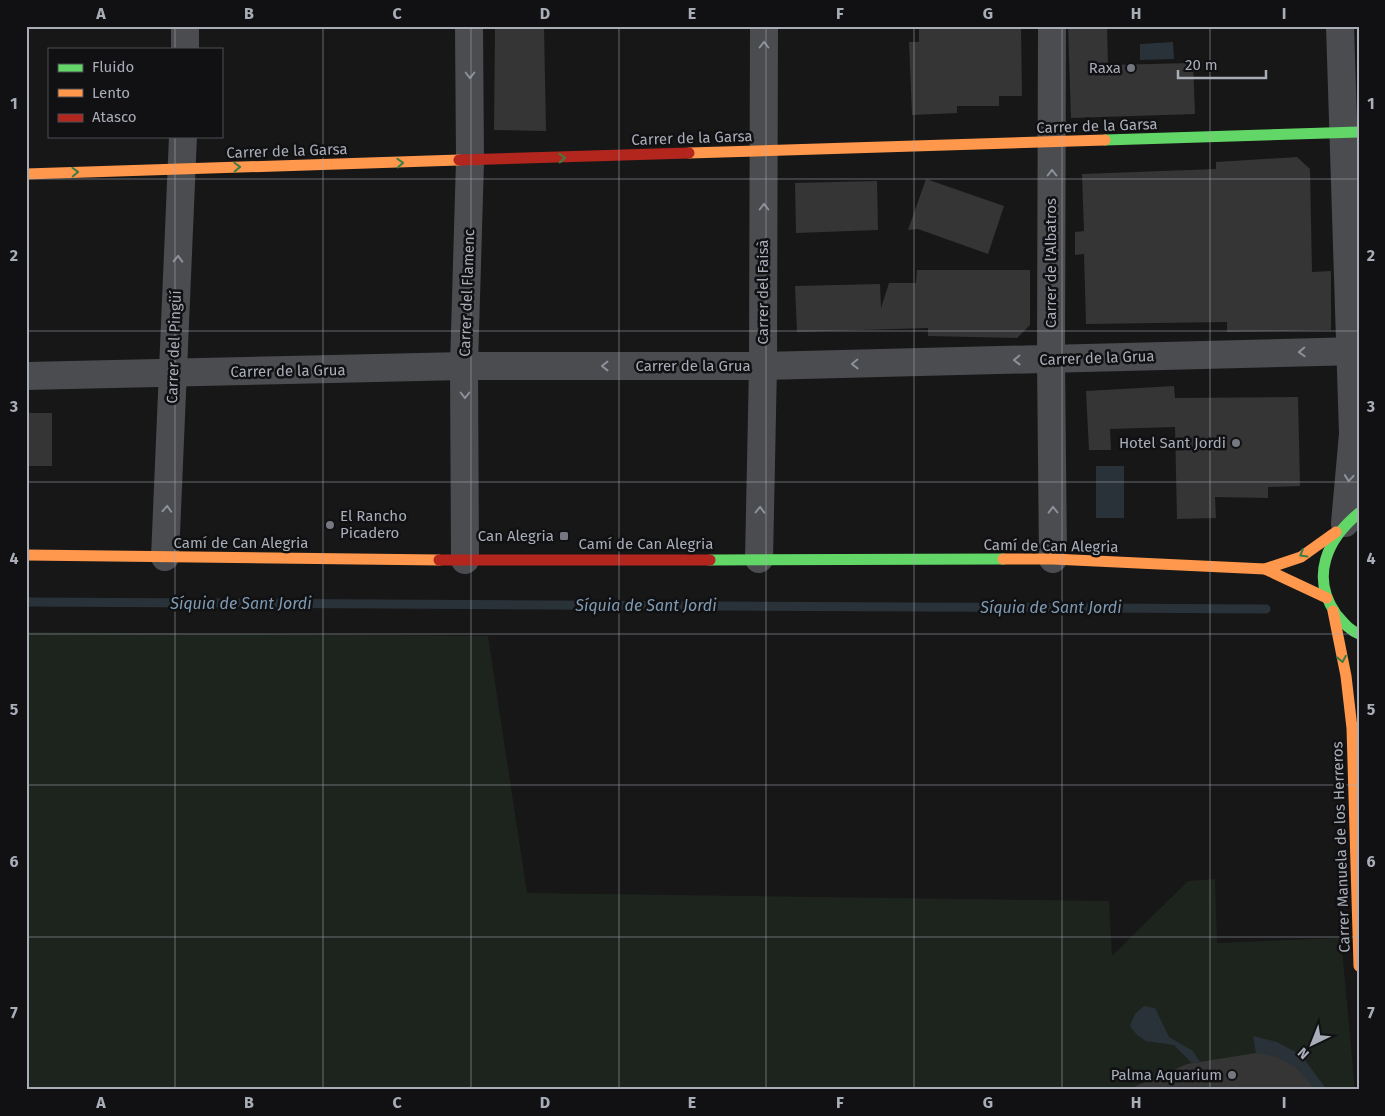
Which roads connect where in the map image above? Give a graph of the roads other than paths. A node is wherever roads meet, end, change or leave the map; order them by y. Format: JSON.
{"nodes":[{"id":1,"x":185,"y":26,"type":"edge"},
{"id":2,"x":469,"y":26,"type":"edge"},
{"id":3,"x":764,"y":26,"type":"edge"},
{"id":4,"x":1052,"y":26,"type":"edge"},
{"id":5,"x":1340,"y":26,"type":"edge"},
{"id":6,"x":185,"y":48,"type":"edge"},
{"id":7,"x":1351,"y":132,"type":"edge"},
{"id":8,"x":183,"y":138,"type":"edge"},
{"id":9,"x":1052,"y":142,"type":"junction"},
{"id":10,"x":764,"y":151,"type":"junction"},
{"id":11,"x":470,"y":161,"type":"junction"},
{"id":12,"x":182,"y":169,"type":"junction"},
{"id":13,"x":26,"y":174,"type":"edge"},
{"id":14,"x":1355,"y":351,"type":"edge"},
{"id":15,"x":1051,"y":360,"type":"junction"},
{"id":16,"x":464,"y":366,"type":"junction"},
{"id":17,"x":763,"y":366,"type":"junction"},
{"id":18,"x":173,"y":374,"type":"junction"},
{"id":19,"x":26,"y":376,"type":"edge"},
{"id":20,"x":1356,"y":438,"type":"edge"},
{"id":21,"x":1347,"y":522,"type":"edge"},
{"id":22,"x":26,"y":555,"type":"edge"},
{"id":23,"x":165,"y":557,"type":"junction"},
{"id":24,"x":759,"y":558,"type":"junction"},
{"id":25,"x":1053,"y":559,"type":"junction"},
{"id":26,"x":465,"y":560,"type":"junction"},
{"id":27,"x":1265,"y":569,"type":"junction"},
{"id":28,"x":1327,"y":598,"type":"junction"},
{"id":29,"x":1333,"y":611,"type":"junction"},
{"id":30,"x":1359,"y":634,"type":"edge"},
{"id":31,"x":1359,"y":717,"type":"edge"},
{"id":32,"x":1352,"y":728,"type":"junction"},
{"id":33,"x":1359,"y":966,"type":"edge"}],
"edges":[{"from":1,"to":6,"type":"street"},
{"from":2,"to":11,"type":"street","name":"Carrer del Flamenc","one_way":true},
{"from":10,"to":3,"type":"street","name":"Carrer del Faisà","one_way":true},
{"from":4,"to":9,"type":"street","name":"Carrer de l'Albatros"},
{"from":5,"to":7,"type":"street"},
{"from":7,"to":9,"type":"street","name":"Carrer de la Garsa"},
{"from":7,"to":14,"type":"street"},
{"from":8,"to":12,"type":"street","name":"Carrer del Pingüí"},
{"from":9,"to":10,"type":"street","name":"Carrer de la Garsa"},
{"from":15,"to":9,"type":"street","name":"Carrer de l'Albatros","one_way":true},
{"from":11,"to":10,"type":"street","name":"Carrer de la Garsa","one_way":true},
{"from":17,"to":10,"type":"street","name":"Carrer del Faisà","one_way":true},
{"from":12,"to":11,"type":"street","name":"Carrer de la Garsa","one_way":true},
{"from":11,"to":16,"type":"street","name":"Carrer del Flamenc"},
{"from":13,"to":12,"type":"street","name":"Carrer de la Garsa","one_way":true},
{"from":18,"to":12,"type":"street","name":"Carrer del Pingüí","one_way":true},
{"from":14,"to":15,"type":"street","name":"Carrer de la Grua","one_way":true},
{"from":14,"to":20,"type":"street"},
{"from":15,"to":17,"type":"street","name":"Carrer de la Grua","one_way":true},
{"from":25,"to":15,"type":"street","name":"Carrer de l'Albatros","one_way":true},
{"from":17,"to":16,"type":"street","name":"Carrer de la Grua","one_way":true},
{"from":16,"to":18,"type":"street","name":"Carrer de la Grua"},
{"from":16,"to":26,"type":"street","name":"Carrer del Flamenc","one_way":true},
{"from":24,"to":17,"type":"street","name":"Carrer del Faisà","one_way":true},
{"from":18,"to":19,"type":"street","name":"Carrer de la Grua"},
{"from":23,"to":18,"type":"street","name":"Carrer del Pingüí","one_way":true},
{"from":20,"to":21,"type":"street","one_way":true},
{"from":21,"to":27,"type":"street","one_way":true},
{"from":21,"to":28,"type":"street"},
{"from":22,"to":23,"type":"street","name":"Camí de Can Alegria"},
{"from":23,"to":26,"type":"street","name":"Camí de Can Alegria"},
{"from":24,"to":25,"type":"street","name":"Camí de Can Alegria"},
{"from":24,"to":26,"type":"street","name":"Camí de Can Alegria"},
{"from":25,"to":27,"type":"street","name":"Camí de Can Alegria"},
{"from":27,"to":28,"type":"street"},
{"from":28,"to":29,"type":"street"},
{"from":29,"to":30,"type":"street"},
{"from":29,"to":32,"type":"street","name":"Carrer Manuela de los Herreros","one_way":true},
{"from":31,"to":32,"type":"street"},
{"from":32,"to":33,"type":"street","name":"Carrer Manuela de los Herreros"}]}
